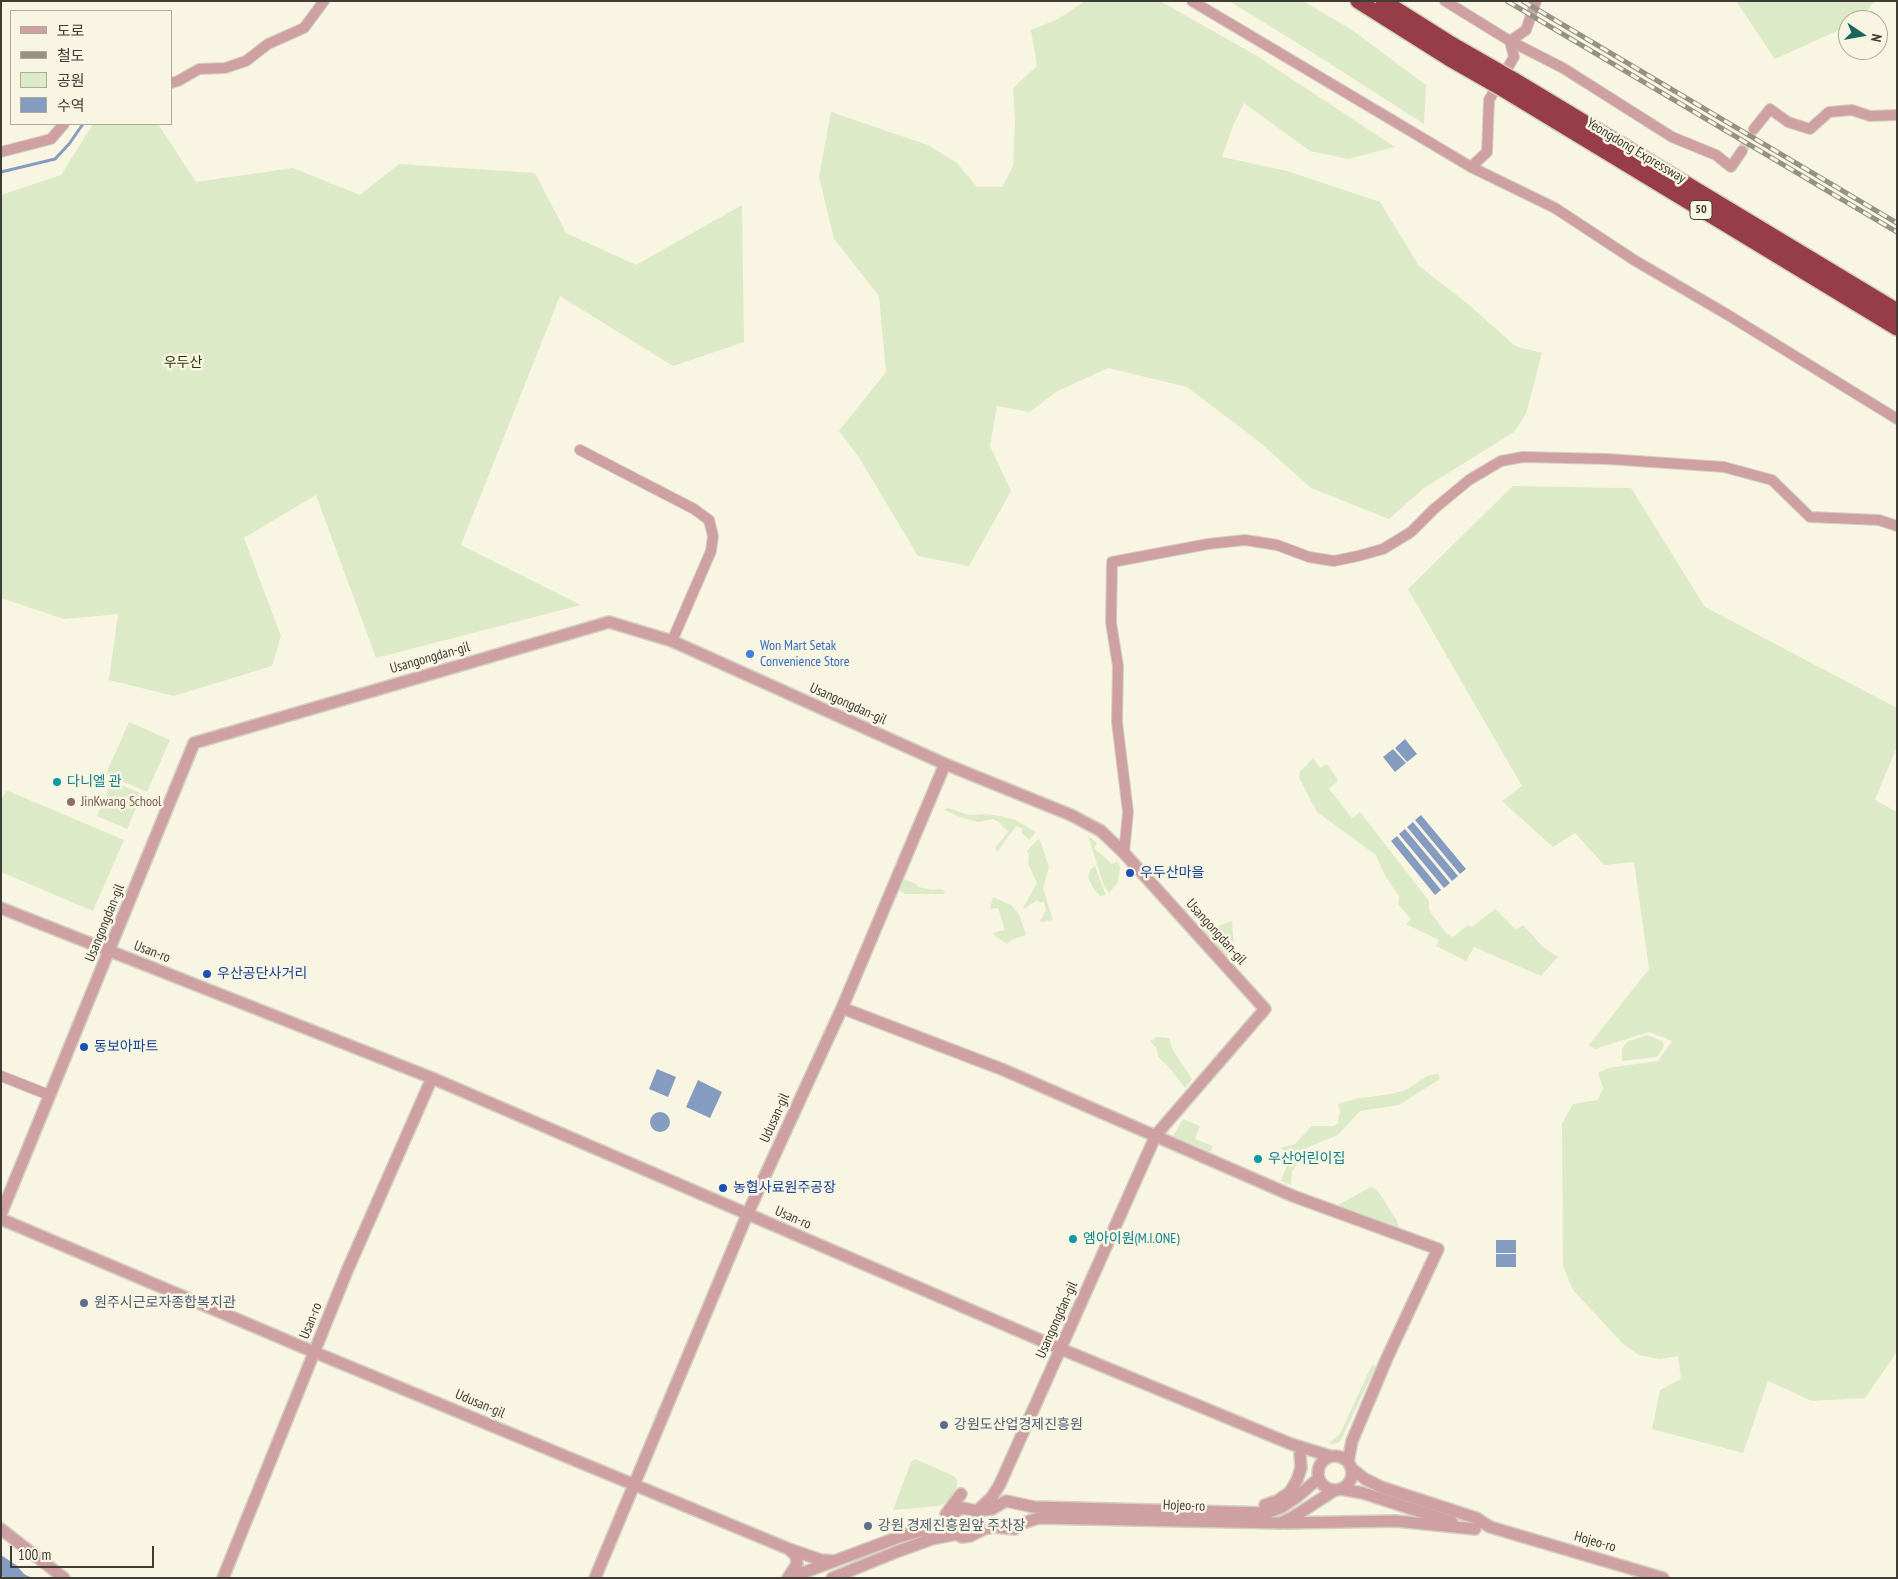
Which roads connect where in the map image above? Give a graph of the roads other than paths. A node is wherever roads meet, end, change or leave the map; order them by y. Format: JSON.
{"nodes":[{"id":1,"x":324,"y":1,"type":"edge"},
{"id":2,"x":1192,"y":1,"type":"edge"},
{"id":3,"x":1358,"y":1,"type":"edge"},
{"id":4,"x":1383,"y":1,"type":"edge"},
{"id":5,"x":1445,"y":1,"type":"edge"},
{"id":6,"x":1536,"y":1,"type":"edge"},
{"id":7,"x":1510,"y":42,"type":"junction"},
{"id":8,"x":1451,"y":52,"type":"junction"},
{"id":9,"x":172,"y":83,"type":"edge"},
{"id":10,"x":1510,"y":86,"type":"junction"},
{"id":11,"x":1897,"y":115,"type":"edge"},
{"id":12,"x":63,"y":125,"type":"edge"},
{"id":13,"x":1754,"y":129,"type":"tunnel mouth"},
{"id":14,"x":1742,"y":151,"type":"tunnel mouth"},
{"id":15,"x":1,"y":152,"type":"edge"},
{"id":16,"x":1471,"y":167,"type":"junction"},
{"id":17,"x":1897,"y":311,"type":"edge"},
{"id":18,"x":1897,"y":328,"type":"edge"},
{"id":19,"x":1897,"y":419,"type":"edge"},
{"id":20,"x":580,"y":450,"type":"dead end"},
{"id":21,"x":1897,"y":526,"type":"edge"},
{"id":22,"x":672,"y":641,"type":"junction"},
{"id":23,"x":945,"y":764,"type":"junction"},
{"id":24,"x":1124,"y":853,"type":"junction"},
{"id":25,"x":1,"y":908,"type":"edge"},
{"id":26,"x":110,"y":951,"type":"junction"},
{"id":27,"x":842,"y":1008,"type":"junction"},
{"id":28,"x":1,"y":1076,"type":"edge"},
{"id":29,"x":432,"y":1078,"type":"junction"},
{"id":30,"x":49,"y":1095,"type":"junction"},
{"id":31,"x":1156,"y":1135,"type":"junction"},
{"id":32,"x":1,"y":1214,"type":"edge"},
{"id":33,"x":747,"y":1215,"type":"junction"},
{"id":34,"x":1,"y":1219,"type":"edge"},
{"id":35,"x":1060,"y":1349,"type":"junction"},
{"id":36,"x":314,"y":1352,"type":"junction"},
{"id":37,"x":1352,"y":1442,"type":"junction"},
{"id":38,"x":1291,"y":1444,"type":"junction"},
{"id":39,"x":1300,"y":1454,"type":"junction"},
{"id":40,"x":1333,"y":1456,"type":"junction"},
{"id":41,"x":1349,"y":1465,"type":"junction"},
{"id":42,"x":1318,"y":1476,"type":"junction"},
{"id":43,"x":634,"y":1484,"type":"junction"},
{"id":44,"x":1000,"y":1484,"type":"junction"},
{"id":45,"x":1338,"y":1489,"type":"junction"},
{"id":46,"x":1006,"y":1501,"type":"junction"},
{"id":47,"x":1024,"y":1507,"type":"junction"},
{"id":48,"x":976,"y":1511,"type":"junction"},
{"id":49,"x":956,"y":1512,"type":"junction"},
{"id":50,"x":1232,"y":1512,"type":"junction"},
{"id":51,"x":949,"y":1523,"type":"junction"},
{"id":52,"x":1023,"y":1523,"type":"junction"},
{"id":53,"x":1280,"y":1523,"type":"junction"},
{"id":54,"x":1490,"y":1527,"type":"junction"},
{"id":55,"x":932,"y":1528,"type":"junction"},
{"id":56,"x":1475,"y":1529,"type":"junction"},
{"id":57,"x":1,"y":1530,"type":"edge"},
{"id":58,"x":957,"y":1534,"type":"junction"},
{"id":59,"x":789,"y":1548,"type":"junction"},
{"id":60,"x":835,"y":1561,"type":"junction"},
{"id":61,"x":812,"y":1574,"type":"edge"},
{"id":62,"x":64,"y":1578,"type":"edge"},
{"id":63,"x":223,"y":1578,"type":"edge"},
{"id":64,"x":594,"y":1578,"type":"edge"},
{"id":65,"x":789,"y":1578,"type":"edge"},
{"id":66,"x":832,"y":1578,"type":"edge"},
{"id":67,"x":1663,"y":1578,"type":"edge"}],
"edges":[{"from":1,"to":9,"type":"street"},
{"from":2,"to":16,"type":"street"},
{"from":3,"to":8,"type":"highway","name":"Yeongdong Expressway","number":"50"},
{"from":4,"to":8,"type":"highway","name":"Yeongdong Expressway","number":"50"},
{"from":5,"to":7,"type":"street"},
{"from":6,"to":7,"type":"street"},
{"from":7,"to":14,"type":"street"},
{"from":7,"to":16,"type":"street"},
{"from":8,"to":10,"type":"highway","name":"Yeongdong Expressway","number":"50","bridge":true},
{"from":10,"to":17,"type":"highway","name":"Yeongdong Expressway","number":"50"},
{"from":10,"to":18,"type":"highway","name":"Yeongdong Expressway","number":"50"},
{"from":11,"to":13,"type":"street"},
{"from":12,"to":15,"type":"street"},
{"from":16,"to":19,"type":"street"},
{"from":20,"to":22,"type":"street"},
{"from":21,"to":24,"type":"street"},
{"from":22,"to":23,"type":"street","name":"Usangongdan-gil"},
{"from":22,"to":26,"type":"street","name":"Usangongdan-gil"},
{"from":23,"to":24,"type":"street","name":"Usangongdan-gil"},
{"from":23,"to":27,"type":"street","name":"Udusan-gil"},
{"from":24,"to":31,"type":"street","name":"Usangongdan-gil"},
{"from":25,"to":26,"type":"street","name":"Usan-ro"},
{"from":26,"to":29,"type":"street","name":"Usan-ro"},
{"from":26,"to":30,"type":"street","name":"Usangongdan-gil"},
{"from":27,"to":31,"type":"street"},
{"from":27,"to":33,"type":"street","name":"Udusan-gil"},
{"from":28,"to":30,"type":"street"},
{"from":29,"to":33,"type":"street","name":"Usan-ro"},
{"from":29,"to":36,"type":"street","name":"Usan-ro"},
{"from":30,"to":32,"type":"street","name":"Usangongdan-gil"},
{"from":31,"to":35,"type":"street","name":"Usangongdan-gil"},
{"from":31,"to":37,"type":"street"},
{"from":33,"to":35,"type":"street","name":"Usan-ro"},
{"from":33,"to":43,"type":"street","name":"Udusan-gil"},
{"from":34,"to":36,"type":"street"},
{"from":35,"to":38,"type":"street","name":"Usan-ro"},
{"from":35,"to":44,"type":"street","name":"Usangongdan-gil"},
{"from":36,"to":43,"type":"street","name":"Udusan-gil"},
{"from":36,"to":63,"type":"street","name":"Usan-ro"},
{"from":37,"to":40,"type":"street"},
{"from":37,"to":41,"type":"street"},
{"from":38,"to":39,"type":"street"},
{"from":38,"to":40,"type":"street","name":"Usan-ro"},
{"from":39,"to":42,"type":"street"},
{"from":39,"to":50,"type":"street"},
{"from":40,"to":41,"type":"street"},
{"from":40,"to":42,"type":"street"},
{"from":41,"to":45,"type":"street"},
{"from":41,"to":54,"type":"street"},
{"from":42,"to":45,"type":"street"},
{"from":42,"to":50,"type":"street"},
{"from":43,"to":59,"type":"street","name":"Udusan-gil"},
{"from":43,"to":64,"type":"street","name":"Udusan-gil"},
{"from":44,"to":46,"type":"street"},
{"from":44,"to":48,"type":"street","name":"Usangongdan-gil"},
{"from":45,"to":53,"type":"street","name":"Hojeo-ro"},
{"from":45,"to":56,"type":"street"},
{"from":46,"to":47,"type":"street","name":"Hojeo-ro"},
{"from":46,"to":48,"type":"street"},
{"from":47,"to":50,"type":"street","name":"Hojeo-ro"},
{"from":47,"to":52,"type":"street"},
{"from":48,"to":49,"type":"street"},
{"from":49,"to":51,"type":"street"},
{"from":49,"to":55,"type":"street"},
{"from":51,"to":55,"type":"street"},
{"from":51,"to":58,"type":"street"},
{"from":52,"to":53,"type":"street","name":"Hojeo-ro"},
{"from":52,"to":58,"type":"street","name":"Hojeo-ro"},
{"from":53,"to":56,"type":"street"},
{"from":54,"to":56,"type":"street"},
{"from":54,"to":67,"type":"street","name":"Hojeo-ro"},
{"from":55,"to":60,"type":"street"},
{"from":57,"to":62,"type":"street"},
{"from":58,"to":66,"type":"street","name":"Hojeo-ro"},
{"from":59,"to":60,"type":"street","name":"Udusan-gil"},
{"from":59,"to":65,"type":"street"},
{"from":60,"to":61,"type":"street"},
{"from":61,"to":65,"type":"street"}]}
